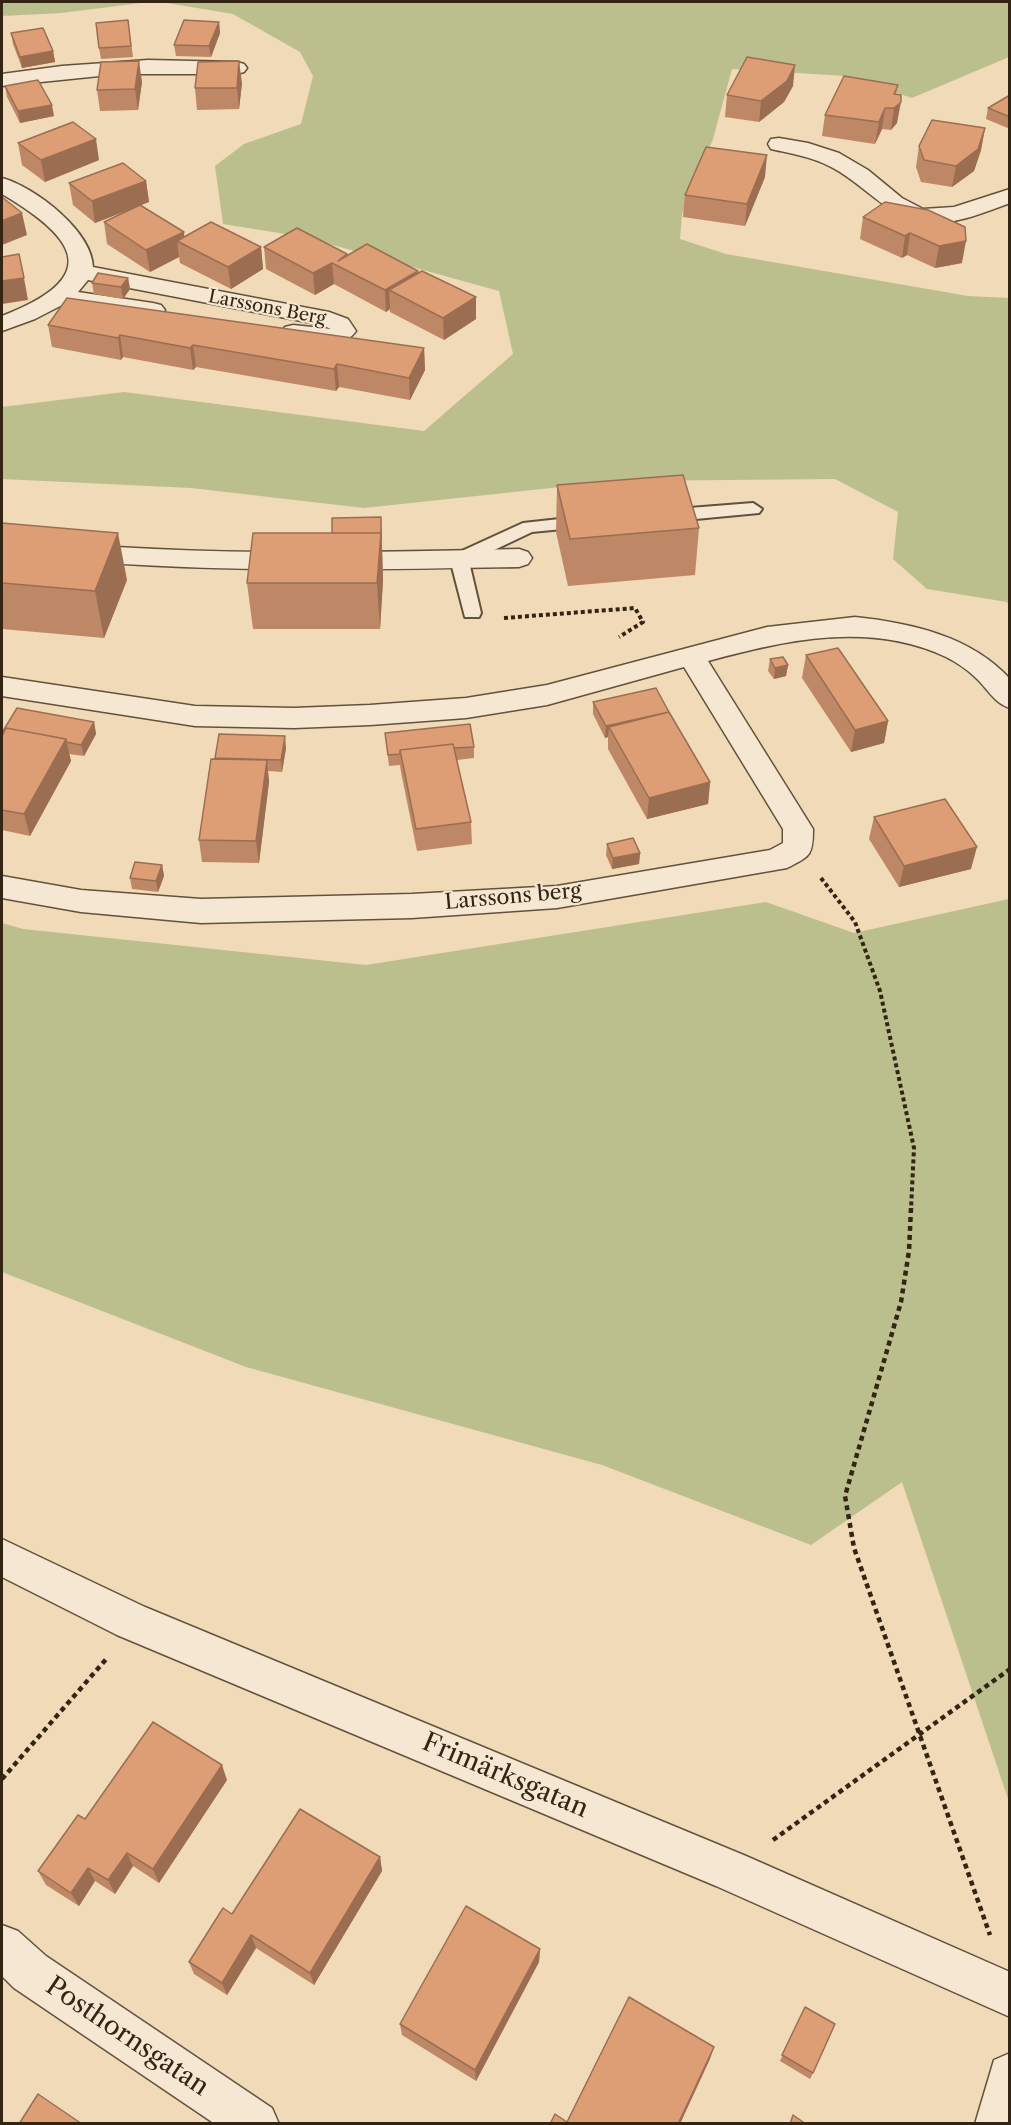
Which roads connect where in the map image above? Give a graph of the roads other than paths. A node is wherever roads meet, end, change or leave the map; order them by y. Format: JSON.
{"nodes":[{"id":1,"x":237,"y":68,"type":"edge"},
{"id":2,"x":2,"y":80,"type":"edge"},
{"id":3,"x":779,"y":144,"type":"dead end"},
{"id":4,"x":2,"y":185,"type":"edge"},
{"id":5,"x":1010,"y":196,"type":"edge"},
{"id":6,"x":79,"y":271,"type":"junction"},
{"id":7,"x":60,"y":296,"type":"junction"},
{"id":8,"x":176,"y":314,"type":"edge"},
{"id":9,"x":210,"y":319,"type":"edge"},
{"id":10,"x":2,"y":324,"type":"edge"},
{"id":11,"x":753,"y":509,"type":"dead end"},
{"id":12,"x":647,"y":517,"type":"edge"},
{"id":13,"x":600,"y":521,"type":"edge"},
{"id":14,"x":2,"y":545,"type":"edge"},
{"id":15,"x":519,"y":558,"type":"dead end"},
{"id":16,"x":459,"y":559,"type":"junction"},
{"id":17,"x":472,"y":613,"type":"road end"},
{"id":18,"x":692,"y":657,"type":"junction"},
{"id":19,"x":2,"y":686,"type":"edge"},
{"id":20,"x":1010,"y":698,"type":"edge"},
{"id":21,"x":2,"y":887,"type":"edge"},
{"id":22,"x":2,"y":1557,"type":"edge"},
{"id":23,"x":2,"y":1947,"type":"edge"},
{"id":24,"x":998,"y":1990,"type":"edge"},
{"id":25,"x":1010,"y":2076,"type":"edge"},
{"id":26,"x":256,"y":2124,"type":"edge"},
{"id":27,"x":998,"y":2124,"type":"edge"}],
"edges":[{"from":1,"to":2,"type":"street"},
{"from":3,"to":5,"type":"street"},
{"from":4,"to":6,"type":"street"},
{"from":6,"to":7,"type":"street"},
{"from":6,"to":9,"type":"street","name":"Larssons Berg"},
{"from":7,"to":8,"type":"street"},
{"from":7,"to":10,"type":"street"},
{"from":11,"to":12,"type":"lane"},
{"from":13,"to":16,"type":"lane"},
{"from":14,"to":16,"type":"street"},
{"from":15,"to":16,"type":"street"},
{"from":16,"to":17,"type":"lane"},
{"from":18,"to":19,"type":"street"},
{"from":18,"to":20,"type":"street"},
{"from":18,"to":21,"type":"street","name":"Larssons berg"},
{"from":22,"to":24,"type":"street","name":"Frimärksgatan"},
{"from":23,"to":26,"type":"street","name":"Posthornsgatan"},
{"from":25,"to":27,"type":"street"}]}
